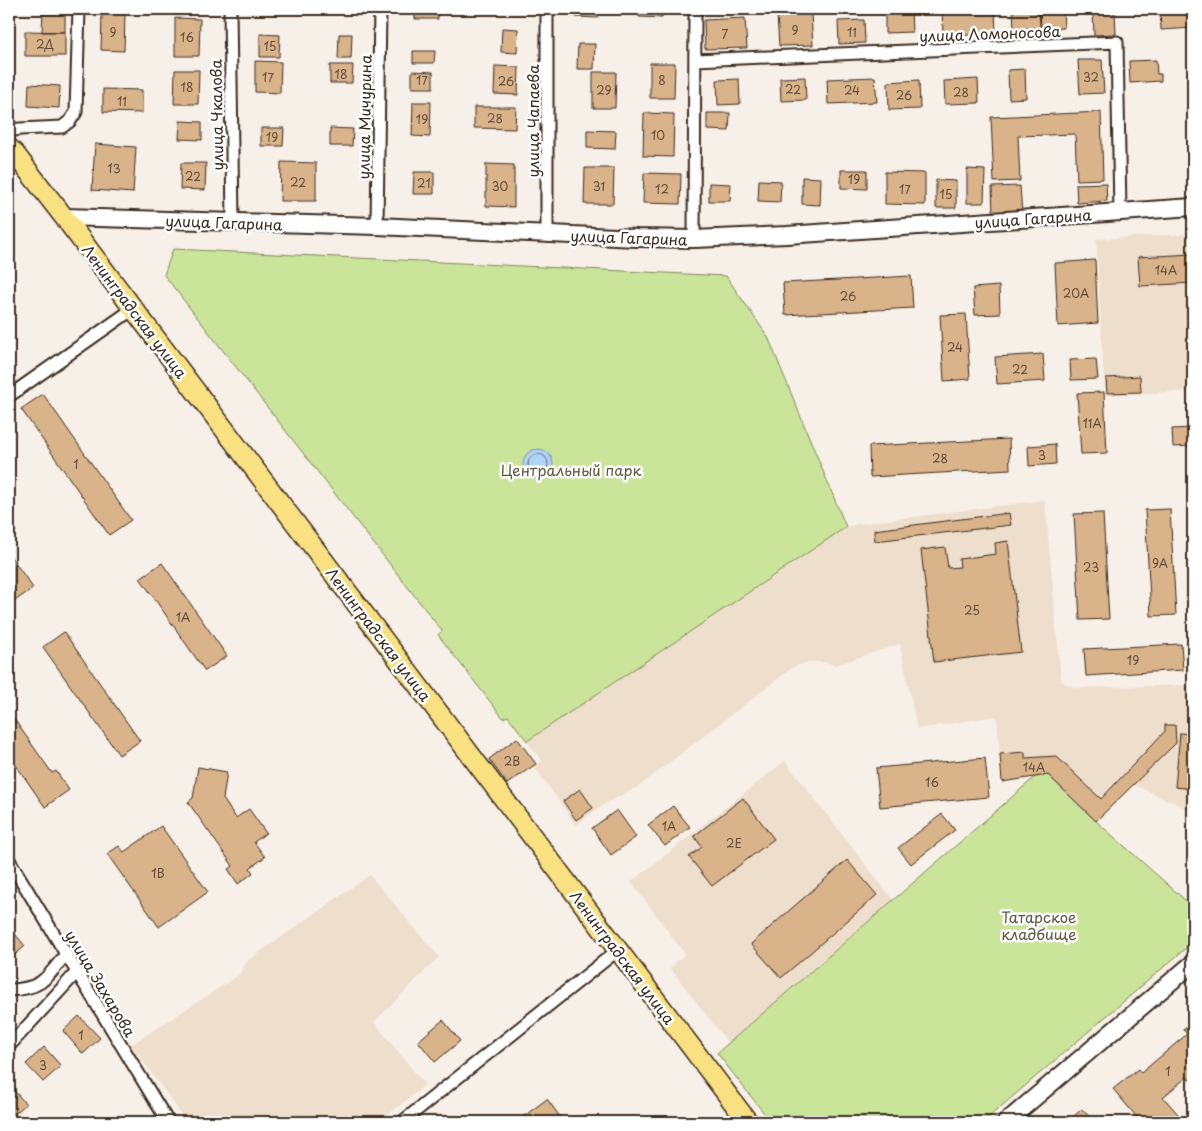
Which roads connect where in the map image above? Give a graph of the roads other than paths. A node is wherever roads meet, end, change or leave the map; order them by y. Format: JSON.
{"nodes":[{"id":1,"x":79,"y":9,"type":"edge"},
{"id":2,"x":230,"y":9,"type":"edge"},
{"id":3,"x":380,"y":9,"type":"edge"},
{"id":4,"x":548,"y":9,"type":"edge"},
{"id":5,"x":695,"y":9,"type":"edge"},
{"id":6,"x":695,"y":60,"type":"junction"},
{"id":7,"x":9,"y":131,"type":"edge"},
{"id":8,"x":9,"y":148,"type":"edge"},
{"id":9,"x":1193,"y":207,"type":"edge"},
{"id":10,"x":1120,"y":212,"type":"junction"},
{"id":11,"x":64,"y":217,"type":"junction"},
{"id":12,"x":233,"y":222,"type":"junction"},
{"id":13,"x":377,"y":226,"type":"junction"},
{"id":14,"x":547,"y":234,"type":"junction"},
{"id":15,"x":694,"y":239,"type":"junction"},
{"id":16,"x":133,"y":309,"type":"junction"},
{"id":17,"x":9,"y":396,"type":"edge"},
{"id":18,"x":9,"y":860,"type":"edge"},
{"id":19,"x":618,"y":950,"type":"junction"},
{"id":20,"x":66,"y":954,"type":"junction"},
{"id":21,"x":1193,"y":964,"type":"edge"},
{"id":22,"x":77,"y":972,"type":"junction"},
{"id":23,"x":9,"y":990,"type":"edge"},
{"id":24,"x":9,"y":1046,"type":"edge"},
{"id":25,"x":168,"y":1122,"type":"edge"},
{"id":26,"x":402,"y":1122,"type":"edge"},
{"id":27,"x":748,"y":1122,"type":"edge"},
{"id":28,"x":1006,"y":1122,"type":"edge"}],
"edges":[{"from":1,"to":7,"type":"street"},
{"from":2,"to":12,"type":"street","name":"улица Чкалова"},
{"from":3,"to":13,"type":"street","name":"улица Мичурина"},
{"from":4,"to":14,"type":"street","name":"улица Чапаева"},
{"from":5,"to":6,"type":"street"},
{"from":6,"to":10,"type":"street","name":"улица Ломоносова"},
{"from":6,"to":15,"type":"street"},
{"from":8,"to":11,"type":"main road","name":"Ленинградская улица"},
{"from":9,"to":10,"type":"street","name":"улица Гагарина"},
{"from":10,"to":15,"type":"street","name":"улица Гагарина"},
{"from":11,"to":12,"type":"street","name":"улица Гагарина"},
{"from":11,"to":16,"type":"main road","name":"Ленинградская улица"},
{"from":12,"to":13,"type":"street","name":"улица Гагарина"},
{"from":13,"to":14,"type":"street","name":"улица Гагарина"},
{"from":14,"to":15,"type":"street","name":"улица Гагарина"},
{"from":16,"to":17,"type":"street"},
{"from":16,"to":19,"type":"main road","name":"Ленинградская улица"},
{"from":18,"to":20,"type":"street","name":"улица Захарова"},
{"from":19,"to":26,"type":"street"},
{"from":19,"to":27,"type":"main road","name":"Ленинградская улица"},
{"from":20,"to":22,"type":"street","name":"улица Захарова"},
{"from":20,"to":23,"type":"street"},
{"from":21,"to":28,"type":"street"},
{"from":22,"to":24,"type":"street"},
{"from":22,"to":25,"type":"street","name":"улица Захарова"}]}
